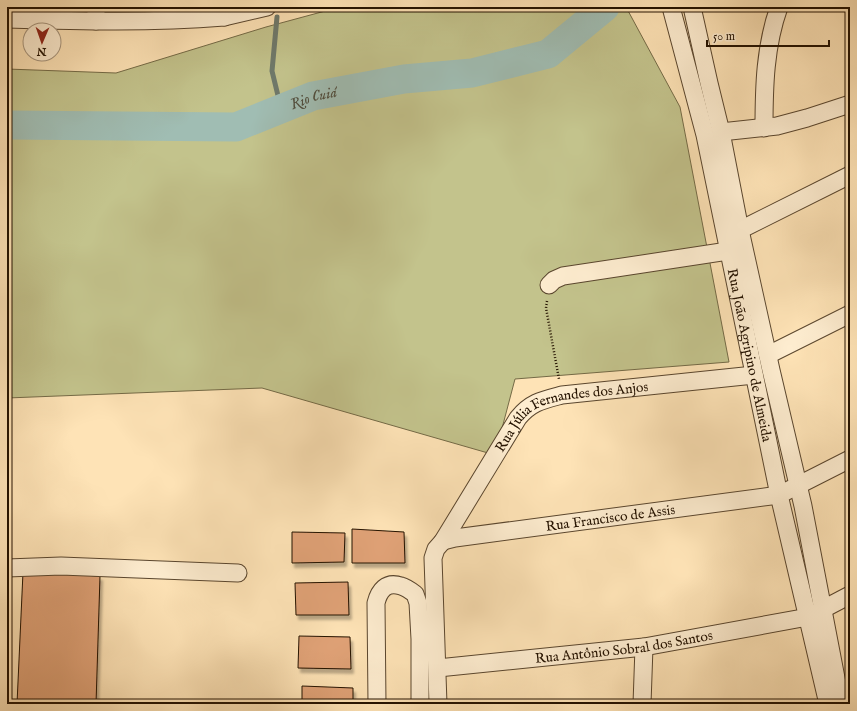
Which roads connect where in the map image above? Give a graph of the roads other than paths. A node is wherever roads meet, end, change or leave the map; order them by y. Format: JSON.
{"nodes":[{"id":1,"x":268,"y":7,"type":"edge"},
{"id":2,"x":671,"y":7,"type":"edge"},
{"id":3,"x":692,"y":7,"type":"edge"},
{"id":4,"x":779,"y":7,"type":"edge"},
{"id":5,"x":224,"y":12,"type":"edge"},
{"id":6,"x":96,"y":14,"type":"edge"},
{"id":7,"x":7,"y":20,"type":"edge"},
{"id":8,"x":850,"y":104,"type":"edge"},
{"id":9,"x":764,"y":128,"type":"junction"},
{"id":10,"x":721,"y":132,"type":"junction"},
{"id":11,"x":850,"y":175,"type":"edge"},
{"id":12,"x":738,"y":242,"type":"junction"},
{"id":13,"x":549,"y":285,"type":"road end"},
{"id":14,"x":850,"y":314,"type":"edge"},
{"id":15,"x":768,"y":355,"type":"junction"},
{"id":16,"x":754,"y":374,"type":"junction"},
{"id":17,"x":850,"y":459,"type":"edge"},
{"id":18,"x":798,"y":486,"type":"junction"},
{"id":19,"x":779,"y":496,"type":"junction"},
{"id":20,"x":443,"y":542,"type":"junction"},
{"id":21,"x":7,"y":568,"type":"edge"},
{"id":22,"x":238,"y":573,"type":"dead end"},
{"id":23,"x":850,"y":595,"type":"edge"},
{"id":24,"x":815,"y":613,"type":"junction"},
{"id":25,"x":644,"y":647,"type":"junction"},
{"id":26,"x":438,"y":668,"type":"junction"},
{"id":27,"x":377,"y":704,"type":"edge"},
{"id":28,"x":420,"y":704,"type":"edge"},
{"id":29,"x":438,"y":704,"type":"edge"},
{"id":30,"x":642,"y":704,"type":"edge"},
{"id":31,"x":828,"y":704,"type":"edge"},
{"id":32,"x":841,"y":704,"type":"edge"}],
"edges":[{"from":1,"to":5,"type":"street"},
{"from":2,"to":12,"type":"street","name":"Rua João Agripino de Almeida"},
{"from":3,"to":10,"type":"street","name":"Rua João Agripino de Almeida"},
{"from":4,"to":9,"type":"street"},
{"from":5,"to":6,"type":"street"},
{"from":6,"to":7,"type":"street"},
{"from":8,"to":9,"type":"street"},
{"from":9,"to":10,"type":"street"},
{"from":10,"to":12,"type":"street","name":"Rua João Agripino de Almeida"},
{"from":11,"to":12,"type":"street"},
{"from":12,"to":13,"type":"street"},
{"from":12,"to":15,"type":"street","name":"Rua João Agripino de Almeida"},
{"from":12,"to":16,"type":"street","name":"Rua João Agripino de Almeida"},
{"from":14,"to":15,"type":"street"},
{"from":15,"to":18,"type":"street","name":"Rua João Agripino de Almeida"},
{"from":16,"to":19,"type":"street","name":"Rua João Agripino de Almeida"},
{"from":16,"to":20,"type":"street","name":"Rua Júlia Fernandes dos Anjos"},
{"from":17,"to":18,"type":"street"},
{"from":18,"to":19,"type":"street"},
{"from":18,"to":24,"type":"street","name":"Rua João Agripino de Almeida"},
{"from":19,"to":20,"type":"street","name":"Rua Francisco de Assis"},
{"from":19,"to":24,"type":"street","name":"Rua João Agripino de Almeida"},
{"from":20,"to":26,"type":"street","name":"Rua Júlia Fernandes dos Anjos"},
{"from":21,"to":22,"type":"street"},
{"from":23,"to":24,"type":"street","name":"Rua Antônio Sobral dos Santos"},
{"from":24,"to":25,"type":"street","name":"Rua Antônio Sobral dos Santos"},
{"from":24,"to":31,"type":"street","name":"Rua João Agripino de Almeida"},
{"from":24,"to":32,"type":"street","name":"Rua João Agripino de Almeida"},
{"from":25,"to":26,"type":"street","name":"Rua Antônio Sobral dos Santos"},
{"from":25,"to":30,"type":"street"},
{"from":26,"to":29,"type":"street","name":"Rua Júlia Fernandes dos Anjos"},
{"from":27,"to":28,"type":"street"}]}
